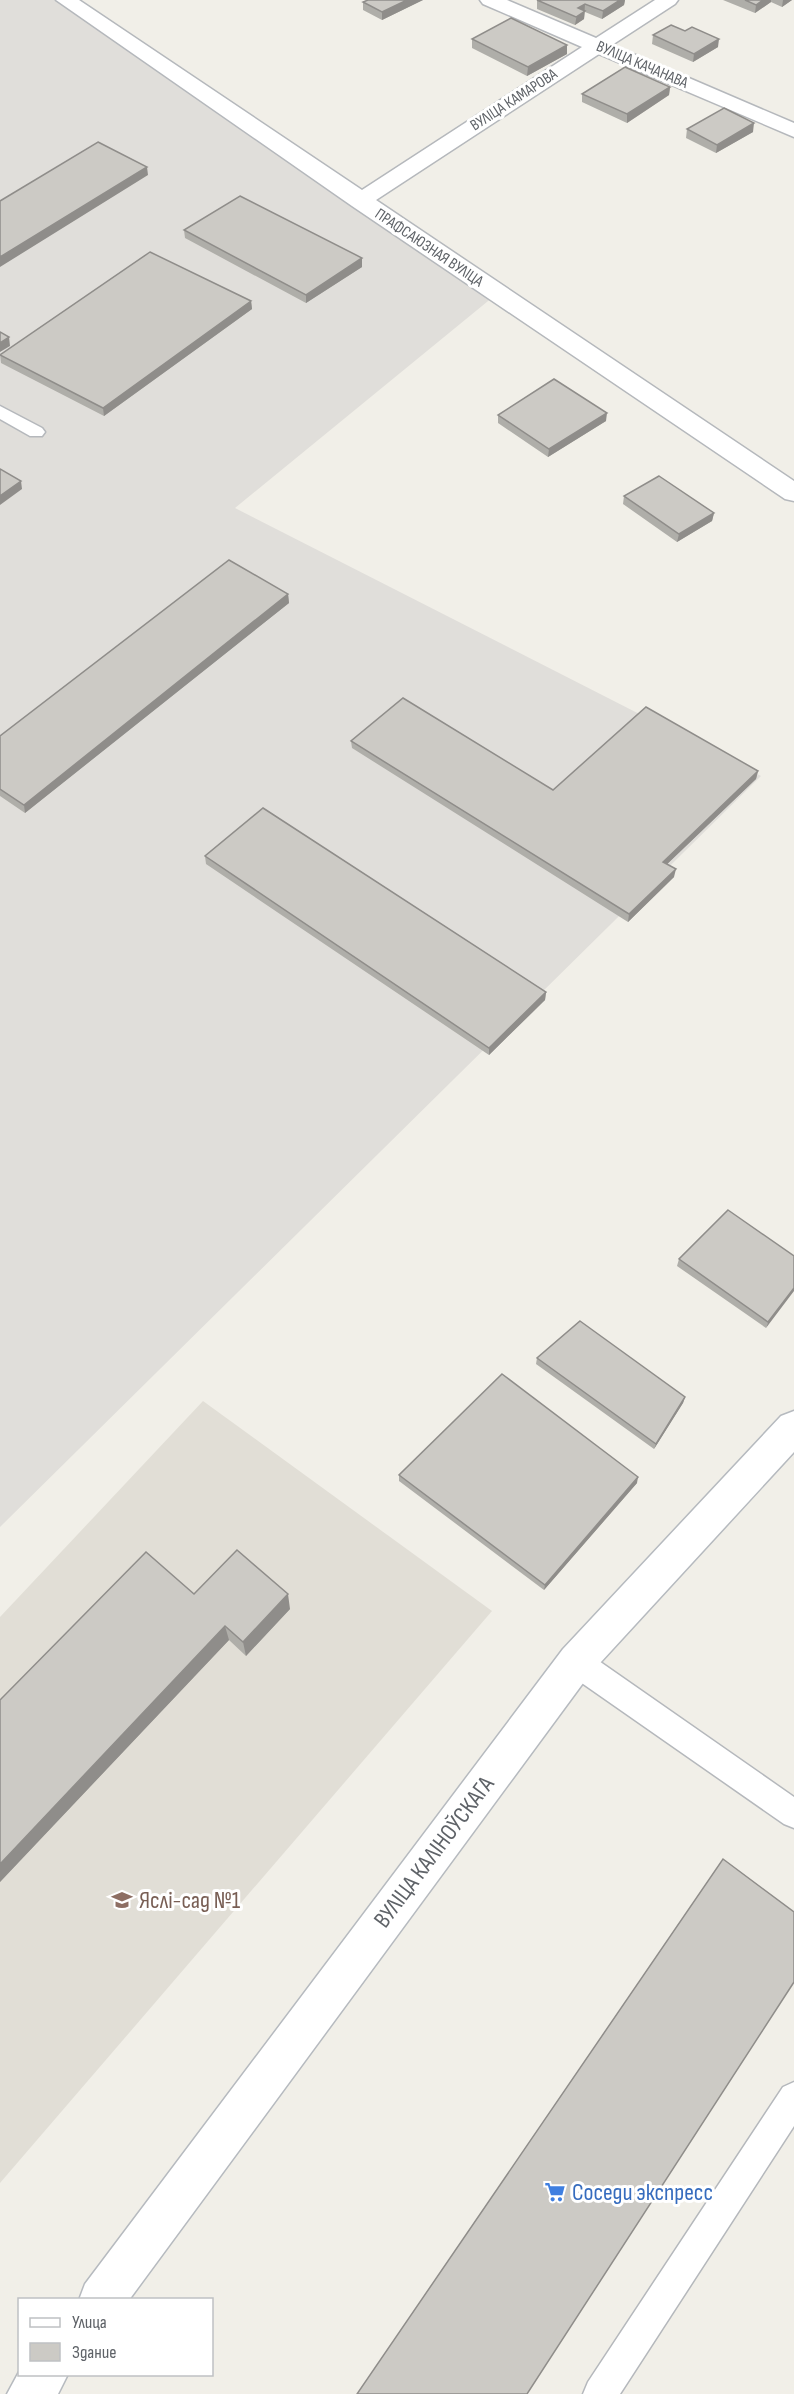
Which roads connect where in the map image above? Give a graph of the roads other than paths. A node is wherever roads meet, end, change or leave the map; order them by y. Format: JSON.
{"nodes":[{"id":1,"x":66,"y":0,"type":"edge"},
{"id":2,"x":490,"y":0,"type":"edge"},
{"id":3,"x":668,"y":0,"type":"edge"},
{"id":4,"x":597,"y":46,"type":"junction"},
{"id":5,"x":794,"y":131,"type":"edge"},
{"id":6,"x":360,"y":201,"type":"junction"},
{"id":7,"x":0,"y":412,"type":"edge"},
{"id":8,"x":36,"y":432,"type":"dead end"},
{"id":9,"x":794,"y":493,"type":"edge"},
{"id":10,"x":794,"y":1427,"type":"edge"},
{"id":11,"x":576,"y":1662,"type":"junction"},
{"id":12,"x":794,"y":1814,"type":"edge"},
{"id":13,"x":794,"y":2098,"type":"edge"},
{"id":14,"x":102,"y":2298,"type":"edge"},
{"id":15,"x":44,"y":2376,"type":"edge"},
{"id":16,"x":30,"y":2394,"type":"edge"},
{"id":17,"x":600,"y":2394,"type":"edge"}],
"edges":[{"from":1,"to":6,"type":"street","name":"ПРАФСАЮЗНАЯ ВУЛІЦА"},
{"from":2,"to":4,"type":"street","name":"ВУЛІЦА КАЧАНАВА"},
{"from":3,"to":4,"type":"street","name":"ВУЛІЦА КАМАРОВА"},
{"from":4,"to":5,"type":"street","name":"ВУЛІЦА КАЧАНАВА"},
{"from":4,"to":6,"type":"street","name":"ВУЛІЦА КАМАРОВА"},
{"from":6,"to":9,"type":"street","name":"ПРАФСАЮЗНАЯ ВУЛІЦА"},
{"from":7,"to":8,"type":"lane"},
{"from":10,"to":11,"type":"street","name":"ВУЛІЦА КАЛІНОЎСКАГА"},
{"from":11,"to":12,"type":"lane"},
{"from":11,"to":14,"type":"street","name":"ВУЛІЦА КАЛІНОЎСКАГА"},
{"from":13,"to":17,"type":"lane"},
{"from":15,"to":16,"type":"street"}]}
